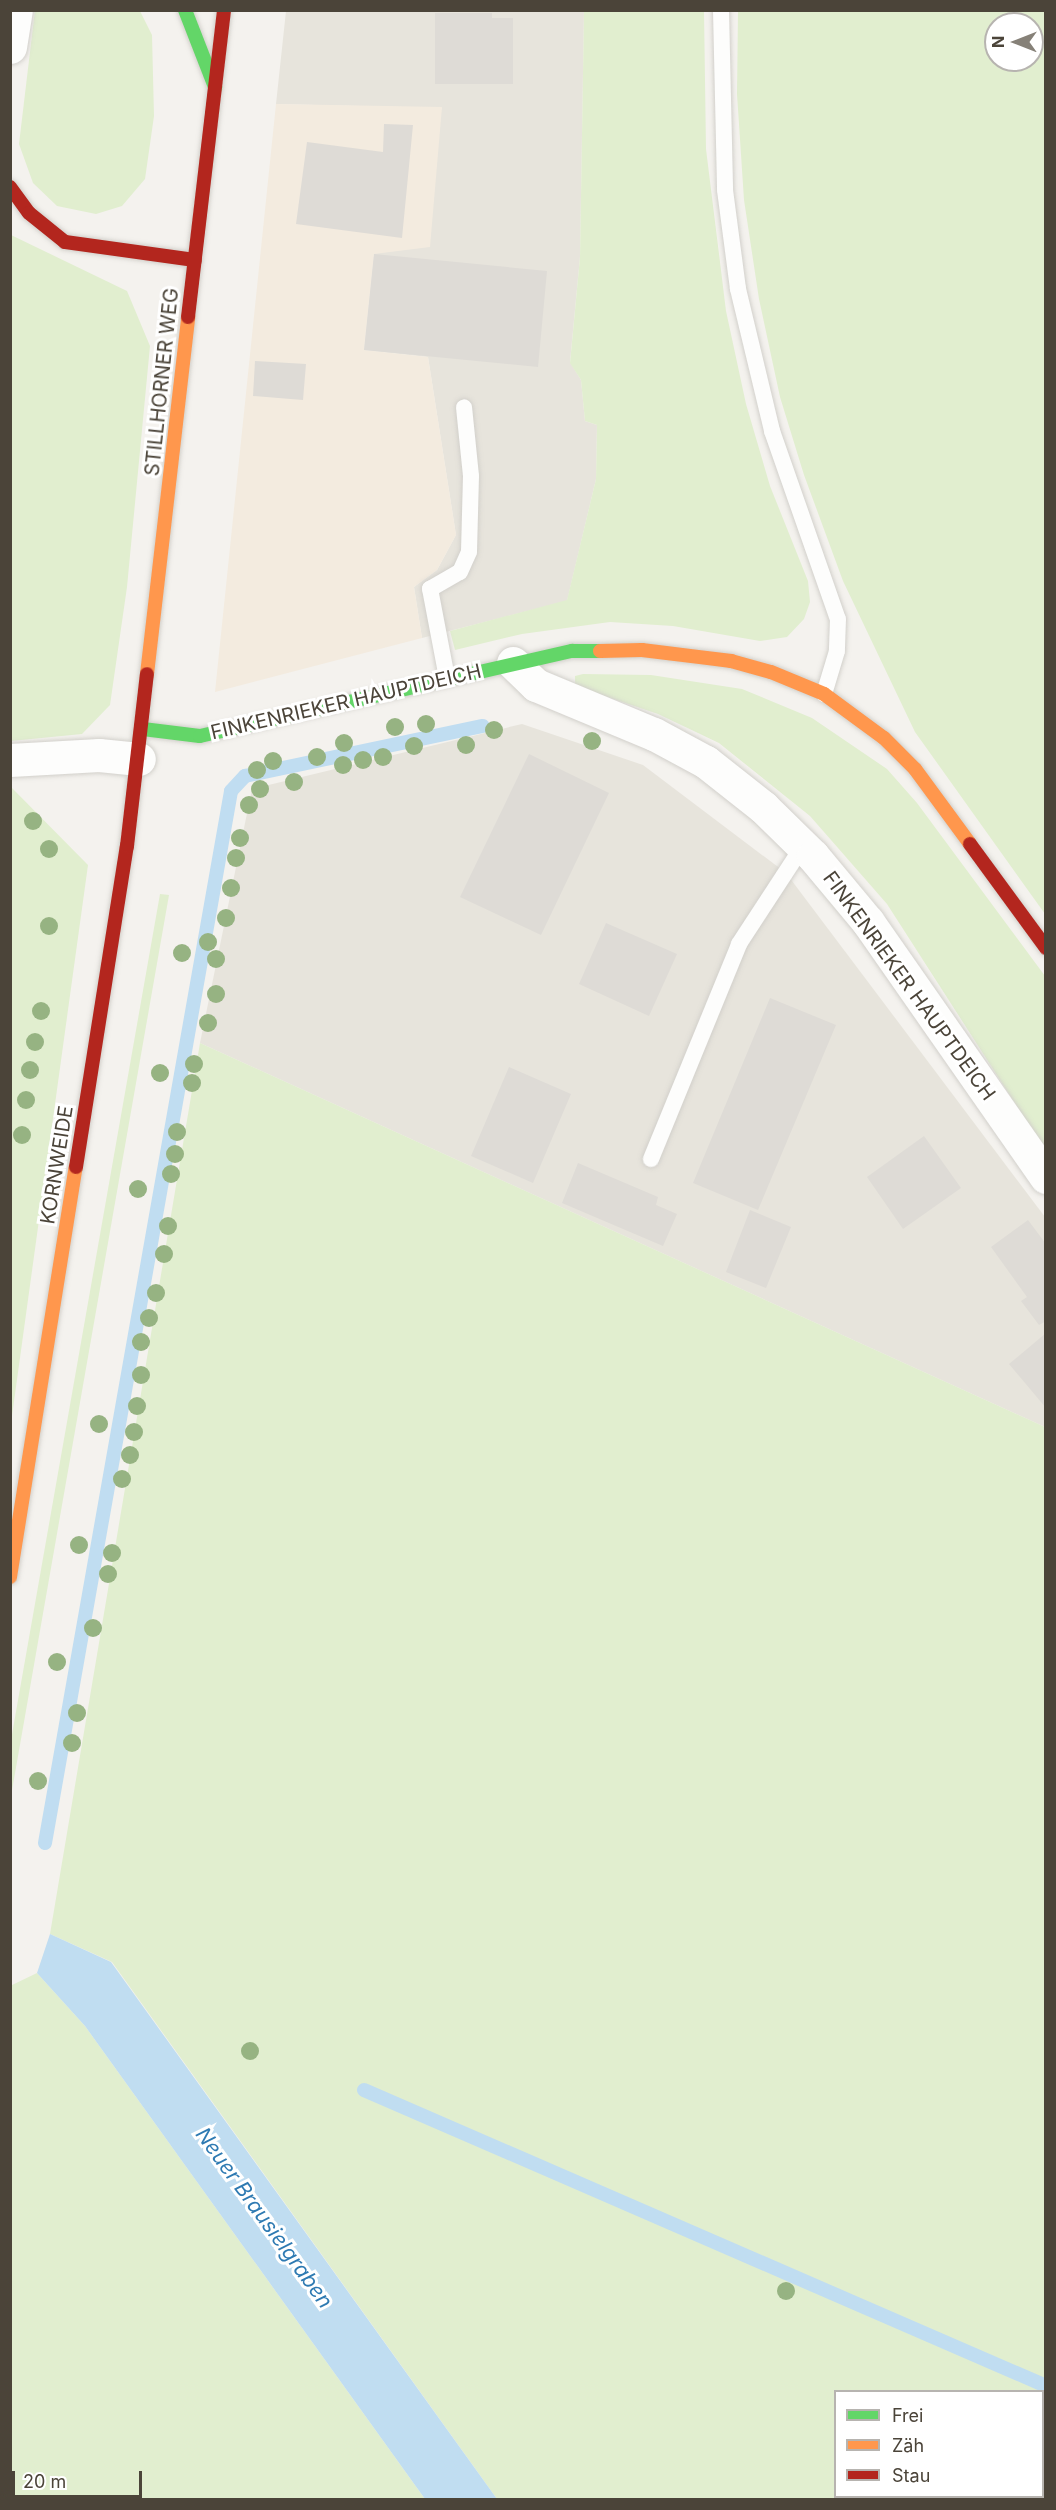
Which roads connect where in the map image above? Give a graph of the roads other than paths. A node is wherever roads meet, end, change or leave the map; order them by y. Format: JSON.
{"nodes":[{"id":1,"x":16,"y":10,"type":"edge"},
{"id":2,"x":185,"y":10,"type":"edge"},
{"id":3,"x":224,"y":10,"type":"edge"},
{"id":4,"x":721,"y":10,"type":"edge"},
{"id":5,"x":10,"y":47,"type":"edge"},
{"id":6,"x":215,"y":87,"type":"junction"},
{"id":7,"x":10,"y":187,"type":"edge"},
{"id":8,"x":195,"y":260,"type":"junction"},
{"id":9,"x":464,"y":406,"type":"dead end"},
{"id":10,"x":513,"y":663,"type":"junction"},
{"id":11,"x":447,"y":678,"type":"junction"},
{"id":12,"x":824,"y":694,"type":"junction"},
{"id":13,"x":141,"y":744,"type":"junction"},
{"id":14,"x":10,"y":760,"type":"edge"},
{"id":15,"x":803,"y":846,"type":"junction"},
{"id":16,"x":1046,"y":948,"type":"edge"},
{"id":17,"x":651,"y":1159,"type":"dead end"},
{"id":18,"x":1046,"y":1177,"type":"edge"},
{"id":19,"x":10,"y":1577,"type":"edge"}],
"edges":[{"from":1,"to":5,"type":"street"},
{"from":2,"to":6,"type":"main road"},
{"from":3,"to":6,"type":"main road","name":"STILLHORNER WEG"},
{"from":4,"to":12,"type":"lane"},
{"from":6,"to":8,"type":"main road","name":"STILLHORNER WEG"},
{"from":7,"to":8,"type":"main road"},
{"from":8,"to":13,"type":"main road","name":"STILLHORNER WEG"},
{"from":9,"to":11,"type":"lane"},
{"from":10,"to":11,"type":"main road","name":"FINKENRIEKER HAUPTDEICH"},
{"from":10,"to":12,"type":"main road","name":"FINKENRIEKER HAUPTDEICH"},
{"from":10,"to":15,"type":"street","name":"FINKENRIEKER HAUPTDEICH"},
{"from":11,"to":13,"type":"main road","name":"FINKENRIEKER HAUPTDEICH"},
{"from":12,"to":16,"type":"main road","name":"FINKENRIEKER HAUPTDEICH"},
{"from":13,"to":14,"type":"street"},
{"from":13,"to":19,"type":"main road","name":"KORNWEIDE"},
{"from":15,"to":17,"type":"lane"},
{"from":15,"to":18,"type":"street","name":"FINKENRIEKER HAUPTDEICH"}]}
